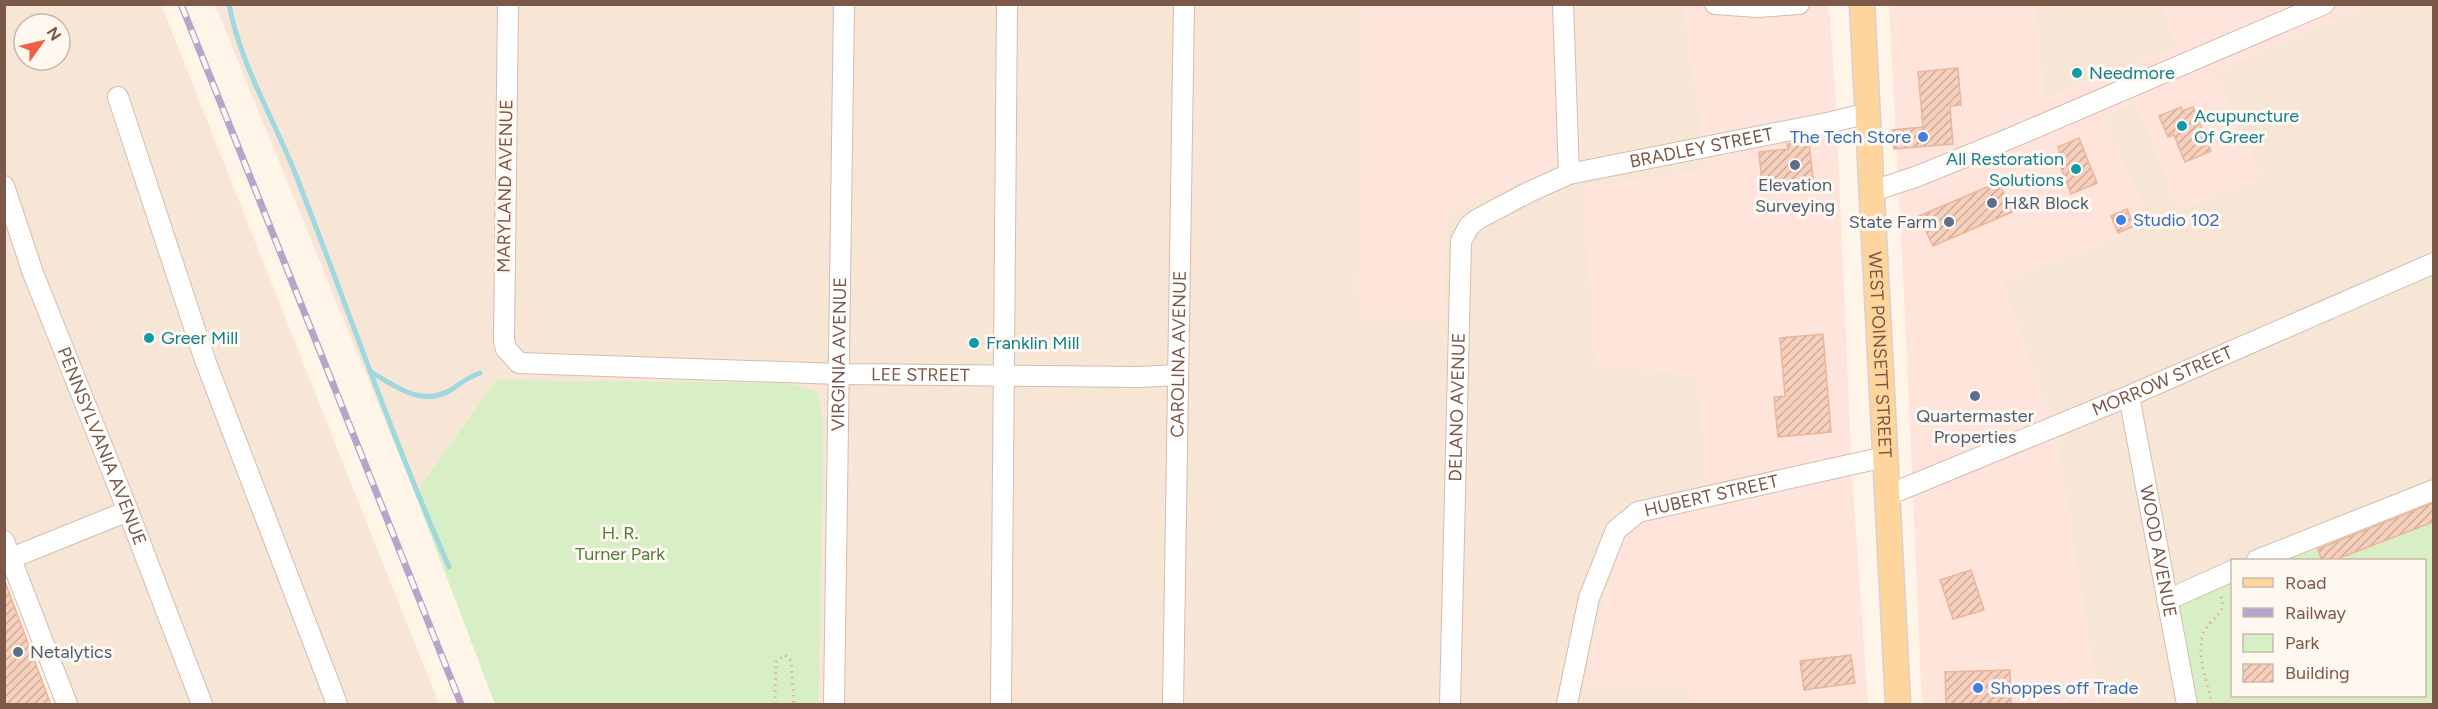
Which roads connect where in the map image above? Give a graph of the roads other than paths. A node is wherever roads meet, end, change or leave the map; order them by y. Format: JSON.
{"nodes":[{"id":1,"x":508,"y":4,"type":"edge"},
{"id":2,"x":844,"y":4,"type":"edge"},
{"id":3,"x":1007,"y":4,"type":"edge"},
{"id":4,"x":1184,"y":4,"type":"edge"},
{"id":5,"x":1563,"y":4,"type":"edge"},
{"id":6,"x":1714,"y":4,"type":"edge"},
{"id":7,"x":1862,"y":4,"type":"edge"},
{"id":8,"x":2324,"y":4,"type":"edge"},
{"id":9,"x":1805,"y":5,"type":"edge"},
{"id":10,"x":118,"y":97,"type":"dead end"},
{"id":11,"x":1868,"y":113,"type":"junction"},
{"id":12,"x":1569,"y":174,"type":"junction"},
{"id":13,"x":4,"y":186,"type":"edge"},
{"id":14,"x":1873,"y":191,"type":"junction"},
{"id":15,"x":2433,"y":263,"type":"edge"},
{"id":16,"x":519,"y":363,"type":"joint"},
{"id":17,"x":840,"y":374,"type":"junction"},
{"id":18,"x":1177,"y":375,"type":"junction"},
{"id":19,"x":1003,"y":376,"type":"junction"},
{"id":20,"x":2129,"y":396,"type":"junction"},
{"id":21,"x":1885,"y":457,"type":"junction"},
{"id":22,"x":2433,"y":490,"type":"edge"},
{"id":23,"x":1888,"y":495,"type":"junction"},
{"id":24,"x":128,"y":511,"type":"junction"},
{"id":25,"x":7,"y":553,"type":"edge"},
{"id":26,"x":2263,"y":559,"type":"edge"},
{"id":27,"x":2231,"y":571,"type":"edge"},
{"id":28,"x":2167,"y":600,"type":"junction"},
{"id":29,"x":67,"y":705,"type":"edge"},
{"id":30,"x":202,"y":705,"type":"edge"},
{"id":31,"x":337,"y":705,"type":"edge"},
{"id":32,"x":834,"y":705,"type":"edge"},
{"id":33,"x":1001,"y":705,"type":"edge"},
{"id":34,"x":1173,"y":705,"type":"edge"},
{"id":35,"x":1450,"y":705,"type":"edge"},
{"id":36,"x":1567,"y":705,"type":"edge"},
{"id":37,"x":1898,"y":705,"type":"edge"},
{"id":38,"x":2187,"y":705,"type":"edge"}],
"edges":[{"from":1,"to":16,"type":"street","name":"MARYLAND AVENUE"},
{"from":2,"to":17,"type":"street","name":"VIRGINIA AVENUE"},
{"from":3,"to":19,"type":"street"},
{"from":4,"to":18,"type":"street","name":"CAROLINA AVENUE"},
{"from":5,"to":12,"type":"street"},
{"from":6,"to":9,"type":"street"},
{"from":7,"to":11,"type":"main road","name":"WEST POINSETT STREET"},
{"from":8,"to":14,"type":"street"},
{"from":10,"to":31,"type":"street"},
{"from":11,"to":12,"type":"street","name":"BRADLEY STREET"},
{"from":11,"to":14,"type":"main road","name":"WEST POINSETT STREET"},
{"from":12,"to":35,"type":"street","name":"DELANO AVENUE"},
{"from":13,"to":24,"type":"street","name":"PENNSYLVANIA AVENUE"},
{"from":14,"to":21,"type":"main road","name":"WEST POINSETT STREET"},
{"from":15,"to":20,"type":"street","name":"MORROW STREET"},
{"from":16,"to":17,"type":"street","name":"LEE STREET"},
{"from":17,"to":19,"type":"street","name":"LEE STREET"},
{"from":17,"to":32,"type":"street","name":"VIRGINIA AVENUE"},
{"from":18,"to":19,"type":"street","name":"LEE STREET"},
{"from":18,"to":34,"type":"street","name":"CAROLINA AVENUE"},
{"from":19,"to":33,"type":"street"},
{"from":20,"to":23,"type":"street","name":"MORROW STREET"},
{"from":20,"to":28,"type":"street","name":"WOOD AVENUE"},
{"from":21,"to":23,"type":"main road","name":"WEST POINSETT STREET"},
{"from":21,"to":36,"type":"street","name":"HUBERT STREET"},
{"from":22,"to":26,"type":"street"},
{"from":23,"to":37,"type":"main road","name":"WEST POINSETT STREET"},
{"from":24,"to":25,"type":"street"},
{"from":24,"to":30,"type":"street","name":"PENNSYLVANIA AVENUE"},
{"from":25,"to":29,"type":"street"},
{"from":27,"to":28,"type":"street"},
{"from":28,"to":38,"type":"street","name":"WOOD AVENUE"}]}
